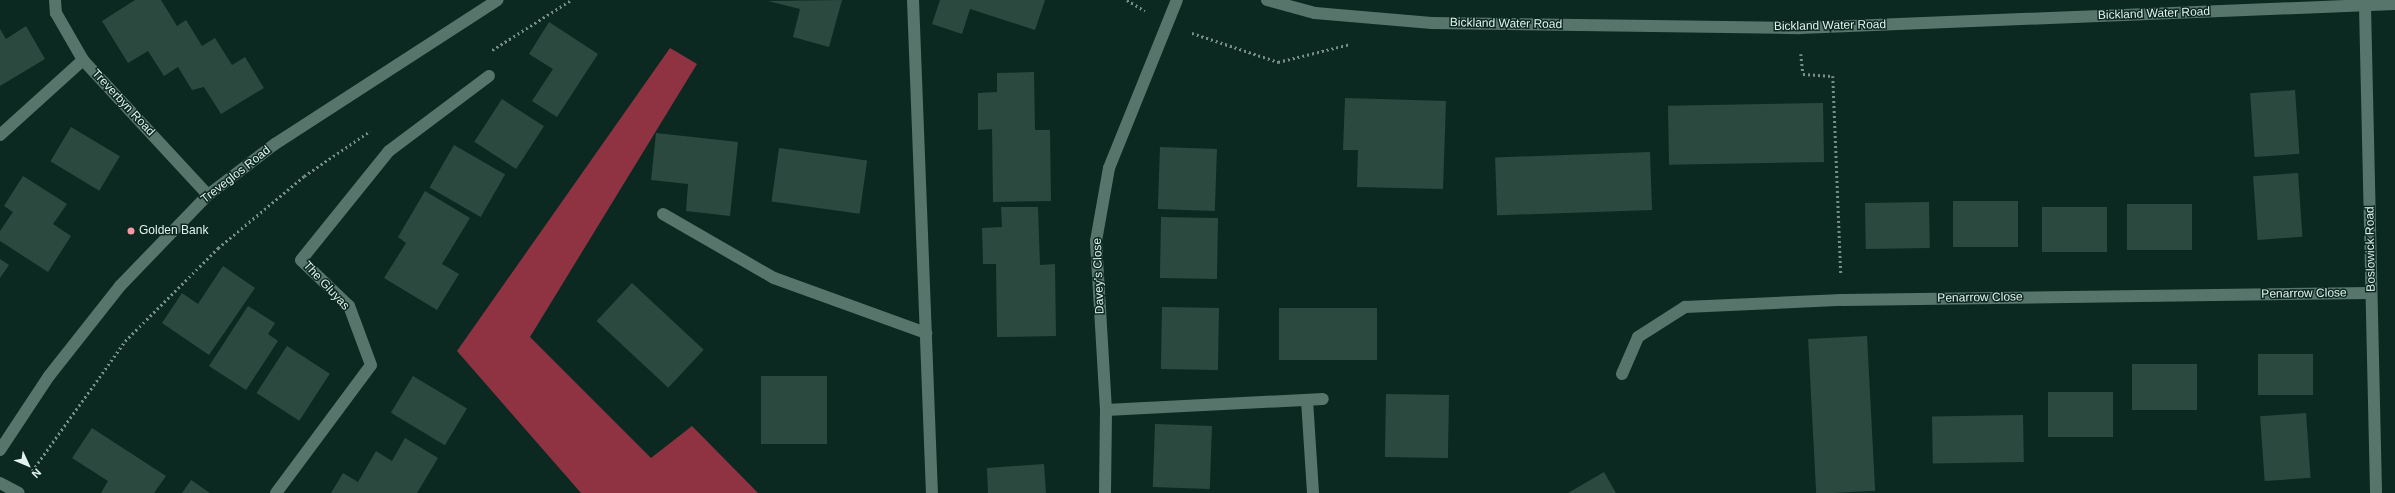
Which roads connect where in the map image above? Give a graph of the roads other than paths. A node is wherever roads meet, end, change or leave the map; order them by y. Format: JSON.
{"nodes":[{"id":1,"x":56,"y":0,"type":"edge"},
{"id":2,"x":498,"y":0,"type":"edge"},
{"id":3,"x":912,"y":0,"type":"edge"},
{"id":4,"x":1177,"y":0,"type":"edge"},
{"id":5,"x":1267,"y":0,"type":"edge"},
{"id":6,"x":2395,"y":4,"type":"edge"},
{"id":7,"x":2365,"y":6,"type":"junction"},
{"id":8,"x":83,"y":60,"type":"junction"},
{"id":9,"x":489,"y":76,"type":"dead end"},
{"id":10,"x":0,"y":135,"type":"edge"},
{"id":11,"x":208,"y":195,"type":"junction"},
{"id":12,"x":663,"y":214,"type":"dead end"},
{"id":13,"x":2372,"y":293,"type":"junction"},
{"id":14,"x":926,"y":333,"type":"junction"},
{"id":15,"x":1622,"y":374,"type":"dead end"},
{"id":16,"x":1323,"y":399,"type":"dead end"},
{"id":17,"x":1307,"y":400,"type":"junction"},
{"id":18,"x":1106,"y":410,"type":"junction"},
{"id":19,"x":0,"y":450,"type":"edge"},
{"id":20,"x":0,"y":483,"type":"edge"},
{"id":21,"x":18,"y":493,"type":"edge"},
{"id":22,"x":276,"y":493,"type":"edge"},
{"id":23,"x":932,"y":493,"type":"edge"},
{"id":24,"x":1105,"y":493,"type":"edge"},
{"id":25,"x":1313,"y":493,"type":"edge"},
{"id":26,"x":2376,"y":493,"type":"edge"}],
"edges":[{"from":1,"to":8,"type":"street","name":"Treverbyn Road"},
{"from":2,"to":11,"type":"street","name":"Treveglos Road"},
{"from":3,"to":14,"type":"street"},
{"from":4,"to":18,"type":"street","name":"Davey's Close"},
{"from":5,"to":7,"type":"street","name":"Bickland Water Road"},
{"from":6,"to":7,"type":"street","name":"Bickland Water Road"},
{"from":7,"to":13,"type":"street","name":"Boslowick Road"},
{"from":8,"to":10,"type":"street"},
{"from":8,"to":11,"type":"street","name":"Treverbyn Road"},
{"from":9,"to":22,"type":"street","name":"The Gluyas"},
{"from":11,"to":19,"type":"street","name":"Treveglos Road"},
{"from":12,"to":14,"type":"street"},
{"from":13,"to":15,"type":"street","name":"Penarrow Close"},
{"from":13,"to":26,"type":"street","name":"Boslowick Road"},
{"from":14,"to":23,"type":"street"},
{"from":16,"to":17,"type":"street"},
{"from":17,"to":18,"type":"street"},
{"from":17,"to":25,"type":"street"},
{"from":18,"to":24,"type":"street","name":"Davey's Close"},
{"from":20,"to":21,"type":"street"}]}
